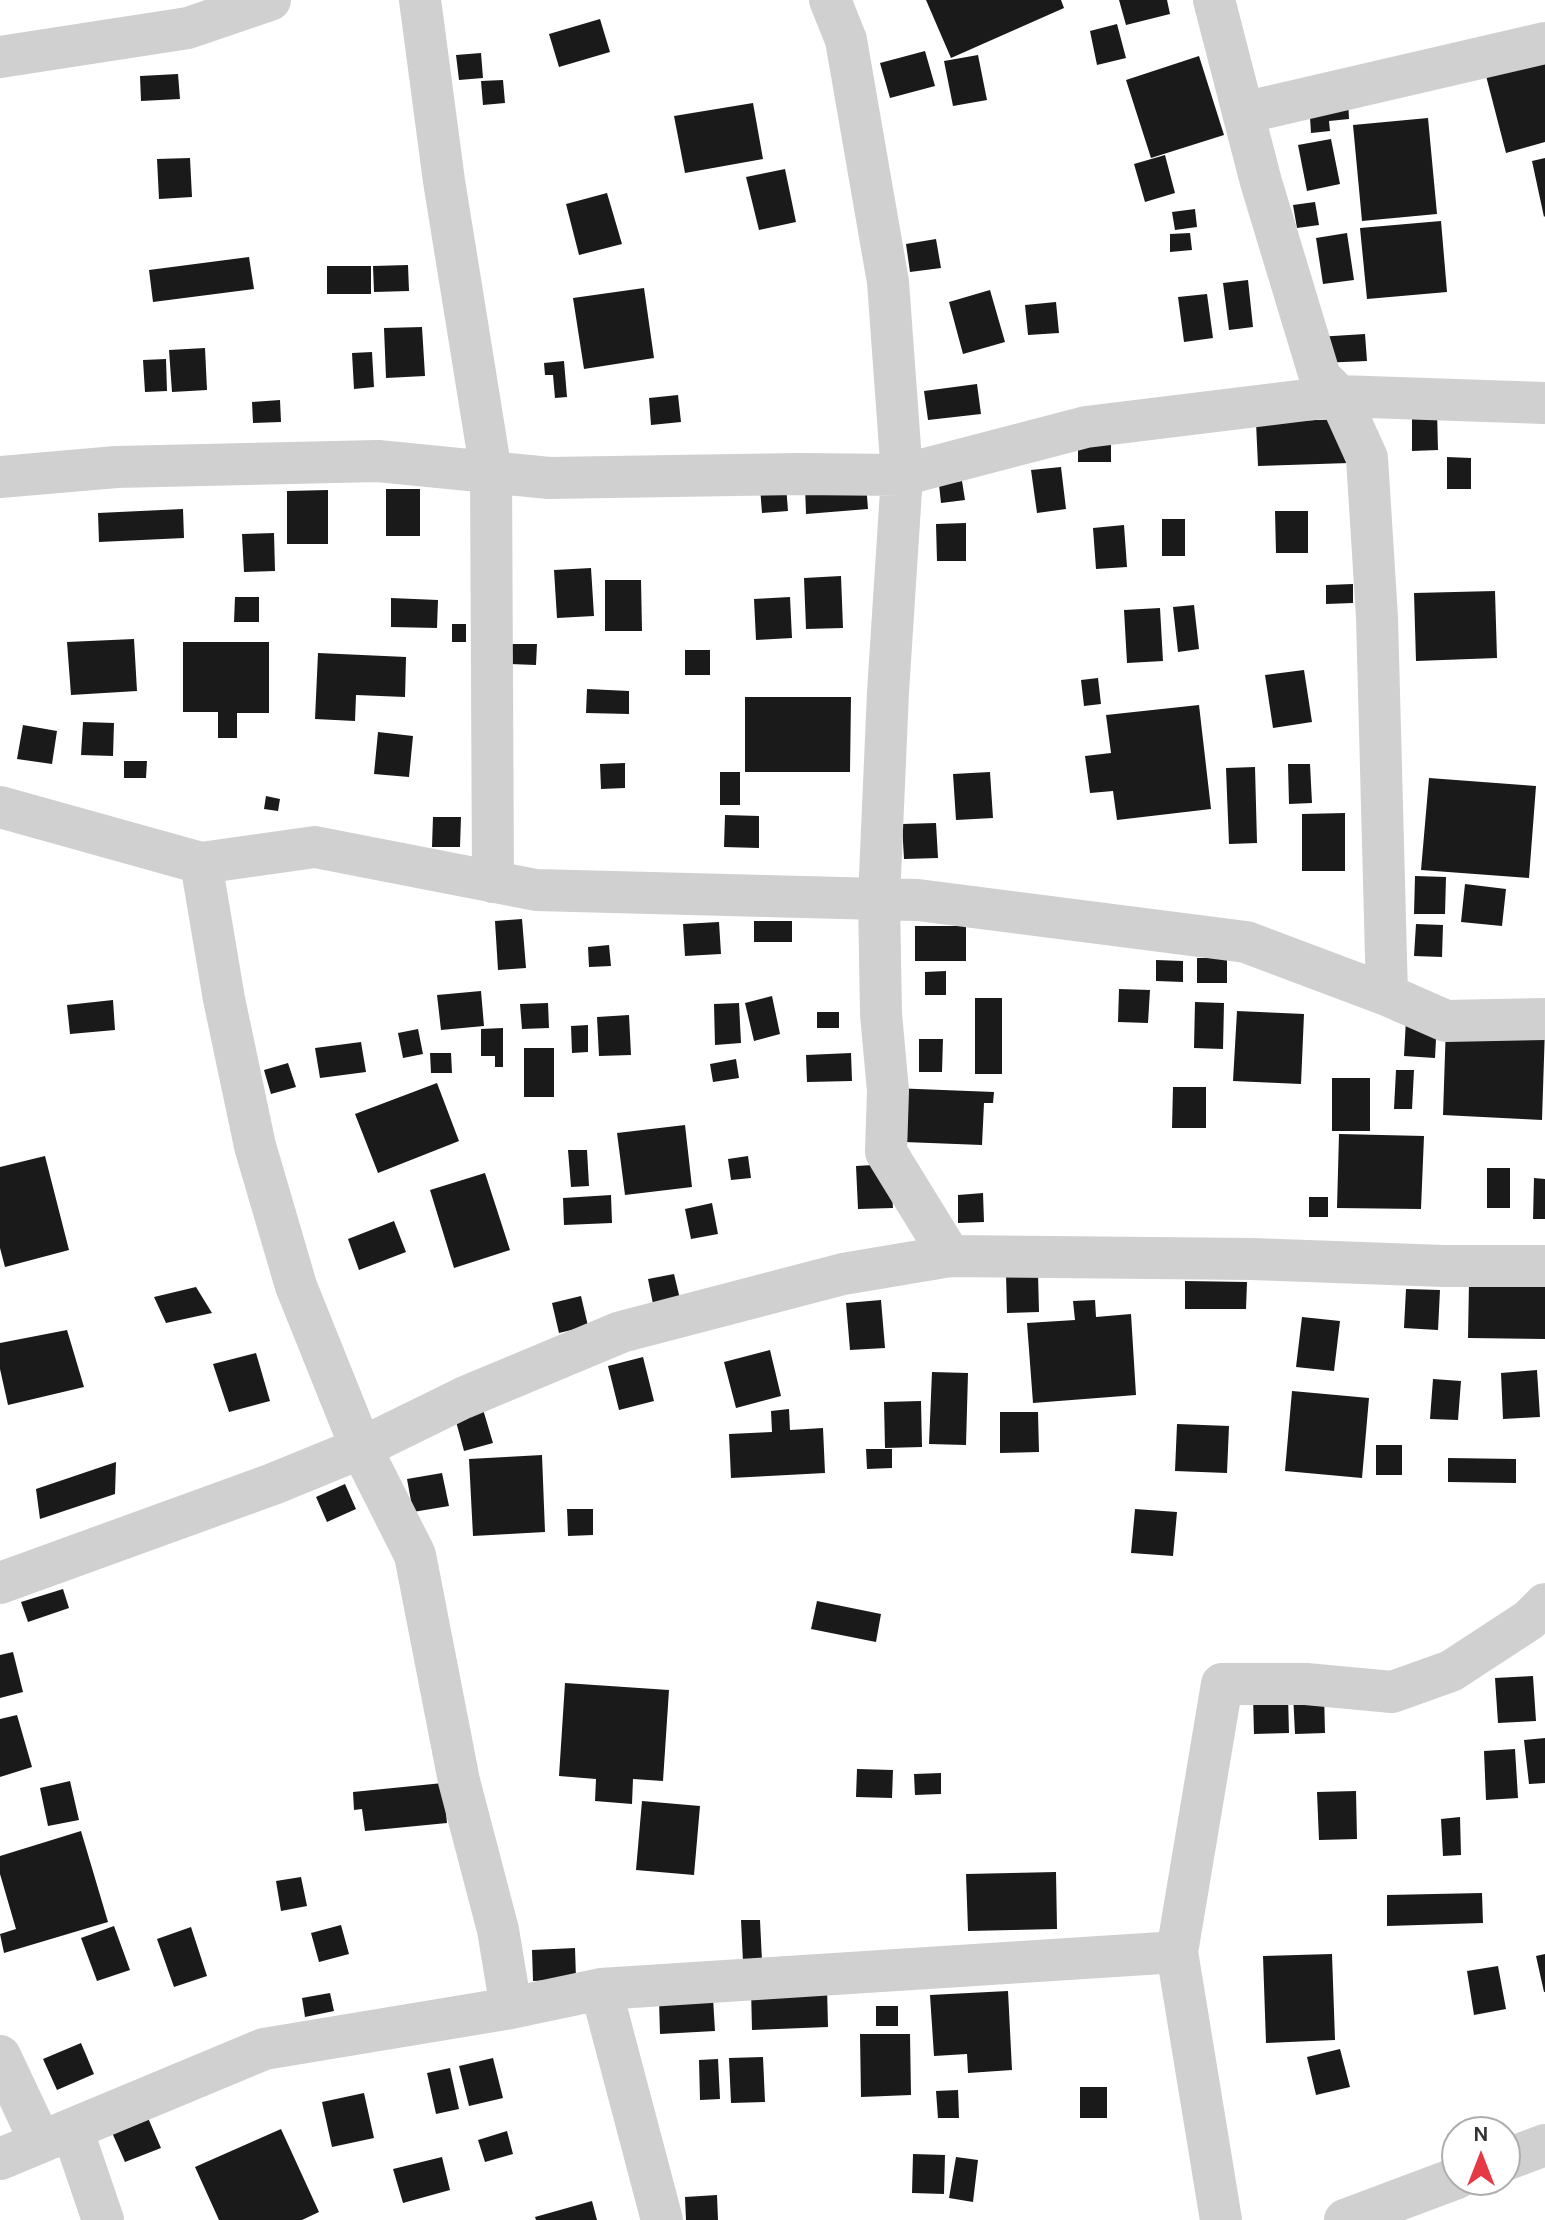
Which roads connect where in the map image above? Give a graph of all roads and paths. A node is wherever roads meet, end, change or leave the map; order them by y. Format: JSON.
{"nodes":[{"id":1,"x":270,"y":0,"type":"edge"},
{"id":2,"x":420,"y":0,"type":"edge"},
{"id":3,"x":830,"y":0,"type":"edge"},
{"id":4,"x":1214,"y":0,"type":"edge"},
{"id":5,"x":1545,"y":43,"type":"edge"},
{"id":6,"x":0,"y":57,"type":"edge"},
{"id":7,"x":1243,"y":113,"type":"junction"},
{"id":8,"x":1339,"y":396,"type":"junction"},
{"id":9,"x":1545,"y":403,"type":"edge"},
{"id":10,"x":491,"y":472,"type":"junction"},
{"id":11,"x":902,"y":475,"type":"junction"},
{"id":12,"x":0,"y":477,"type":"edge"},
{"id":13,"x":0,"y":807,"type":"edge"},
{"id":14,"x":201,"y":863,"type":"junction"},
{"id":15,"x":493,"y":882,"type":"junction"},
{"id":16,"x":879,"y":899,"type":"junction"},
{"id":17,"x":1387,"y":995,"type":"junction"},
{"id":18,"x":1545,"y":1019,"type":"edge"},
{"id":19,"x":950,"y":1256,"type":"junction"},
{"id":20,"x":1545,"y":1266,"type":"edge"},
{"id":21,"x":361,"y":1448,"type":"junction"},
{"id":22,"x":0,"y":1583,"type":"edge"},
{"id":23,"x":1545,"y":1604,"type":"edge"},
{"id":24,"x":1177,"y":1952,"type":"junction"},
{"id":25,"x":601,"y":1989,"type":"junction"},
{"id":26,"x":511,"y":2008,"type":"junction"},
{"id":27,"x":0,"y":2056,"type":"edge"},
{"id":28,"x":56,"y":2135,"type":"junction"},
{"id":29,"x":1545,"y":2145,"type":"edge"},
{"id":30,"x":1521,"y":2154,"type":"edge"},
{"id":31,"x":0,"y":2159,"type":"edge"},
{"id":32,"x":1441,"y":2184,"type":"edge"},
{"id":33,"x":103,"y":2220,"type":"edge"},
{"id":34,"x":662,"y":2220,"type":"edge"},
{"id":35,"x":1221,"y":2220,"type":"edge"},
{"id":36,"x":1345,"y":2220,"type":"edge"}],
"edges":[{"from":1,"to":6,"type":"street"},
{"from":2,"to":10,"type":"street"},
{"from":3,"to":11,"type":"street"},
{"from":4,"to":7,"type":"street"},
{"from":5,"to":7,"type":"street"},
{"from":7,"to":8,"type":"street"},
{"from":8,"to":9,"type":"street"},
{"from":8,"to":11,"type":"street"},
{"from":8,"to":17,"type":"street"},
{"from":10,"to":11,"type":"street"},
{"from":10,"to":12,"type":"street"},
{"from":10,"to":15,"type":"street"},
{"from":11,"to":16,"type":"street"},
{"from":13,"to":14,"type":"street"},
{"from":14,"to":15,"type":"street"},
{"from":14,"to":21,"type":"street"},
{"from":15,"to":16,"type":"street"},
{"from":16,"to":17,"type":"street"},
{"from":16,"to":19,"type":"street"},
{"from":17,"to":18,"type":"street"},
{"from":19,"to":20,"type":"street"},
{"from":19,"to":21,"type":"street"},
{"from":21,"to":22,"type":"street"},
{"from":21,"to":26,"type":"street"},
{"from":23,"to":24,"type":"street"},
{"from":24,"to":25,"type":"street"},
{"from":24,"to":35,"type":"street"},
{"from":25,"to":26,"type":"street"},
{"from":25,"to":34,"type":"street"},
{"from":26,"to":28,"type":"street"},
{"from":27,"to":28,"type":"street"},
{"from":28,"to":31,"type":"street"},
{"from":28,"to":33,"type":"street"},
{"from":29,"to":30,"type":"street"},
{"from":32,"to":36,"type":"street"}]}
